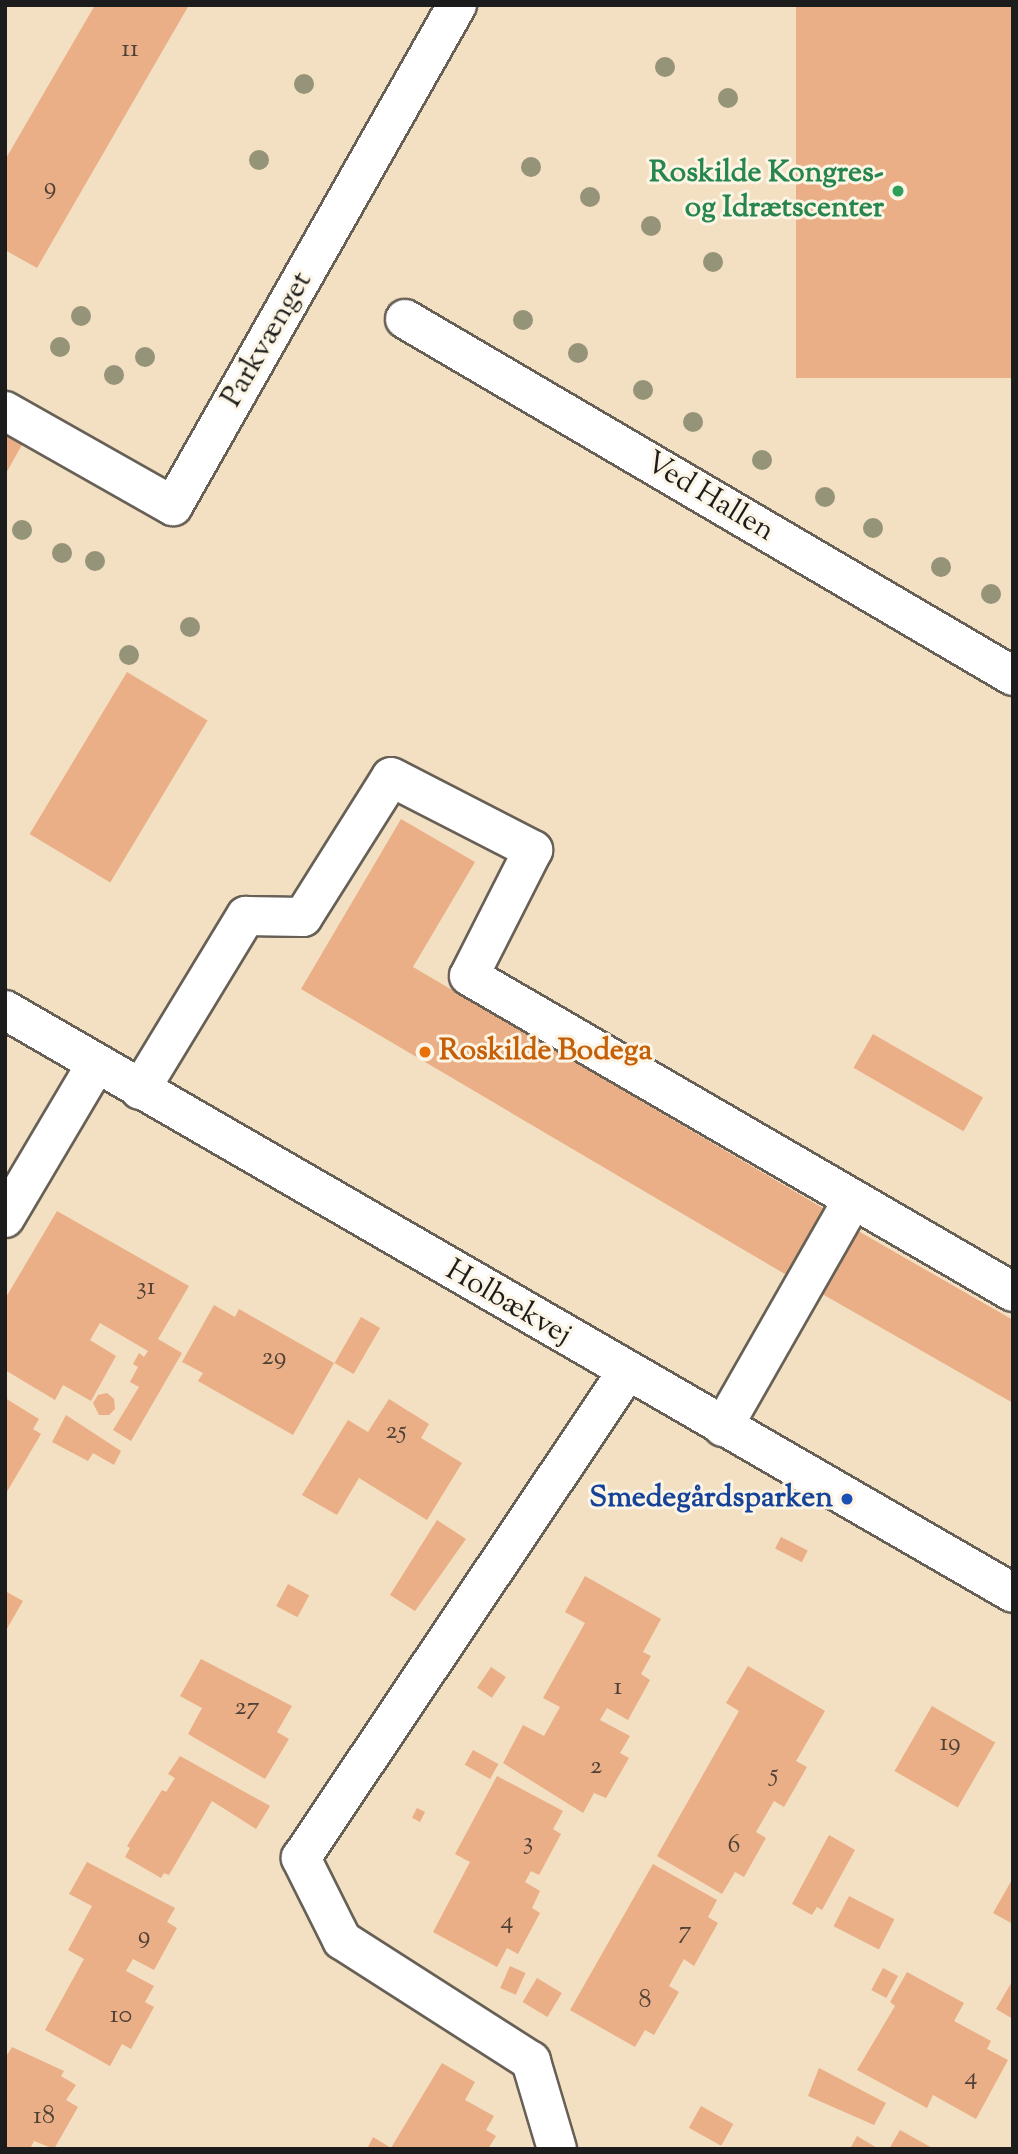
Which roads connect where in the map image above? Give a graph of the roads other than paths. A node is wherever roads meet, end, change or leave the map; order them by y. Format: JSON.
{"nodes":[{"id":1,"x":457,"y":5,"type":"edge"},
{"id":2,"x":405,"y":319,"type":"dead end"},
{"id":3,"x":5,"y":411,"type":"edge"},
{"id":4,"x":1013,"y":676,"type":"edge"},
{"id":5,"x":5,"y":1010,"type":"edge"},
{"id":6,"x":96,"y":1064,"type":"junction"},
{"id":7,"x":140,"y":1090,"type":"junction"},
{"id":8,"x":853,"y":1199,"type":"junction"},
{"id":9,"x":5,"y":1218,"type":"edge"},
{"id":10,"x":1013,"y":1292,"type":"edge"},
{"id":11,"x":626,"y":1373,"type":"junction"},
{"id":12,"x":723,"y":1427,"type":"junction"},
{"id":13,"x":1013,"y":1593,"type":"edge"},
{"id":14,"x":557,"y":2149,"type":"edge"}],
"edges":[{"from":1,"to":3,"type":"street","name":"Parkvænget"},
{"from":2,"to":4,"type":"street","name":"Ved Hallen"},
{"from":5,"to":6,"type":"street","name":"Holbækvej"},
{"from":6,"to":7,"type":"street","name":"Holbækvej"},
{"from":6,"to":9,"type":"street"},
{"from":7,"to":8,"type":"street"},
{"from":7,"to":11,"type":"street","name":"Holbækvej"},
{"from":8,"to":10,"type":"street"},
{"from":8,"to":12,"type":"street"},
{"from":11,"to":12,"type":"street","name":"Holbækvej"},
{"from":11,"to":14,"type":"street"},
{"from":12,"to":13,"type":"street","name":"Holbækvej"}]}
